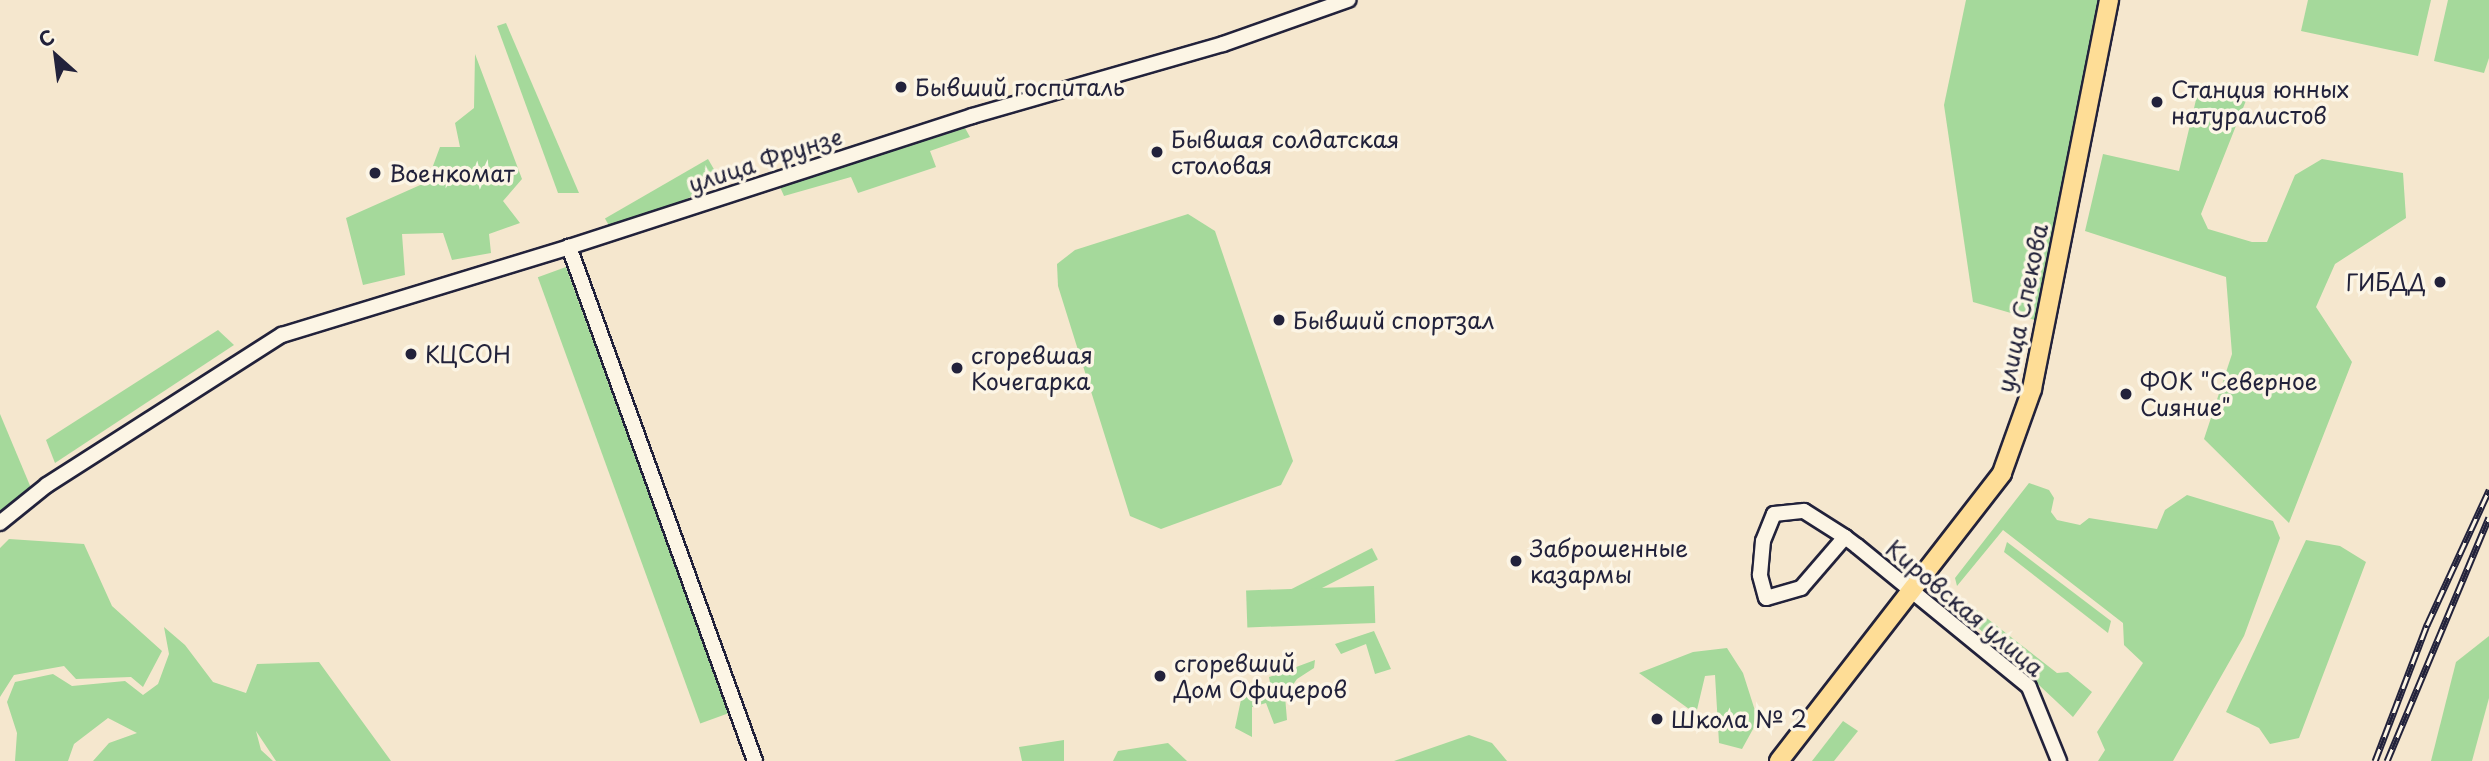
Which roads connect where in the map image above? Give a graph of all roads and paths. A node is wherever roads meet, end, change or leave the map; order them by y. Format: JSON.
{"nodes":[{"id":1,"x":1349,"y":0,"type":"edge"},
{"id":2,"x":2109,"y":0,"type":"edge"},
{"id":3,"x":569,"y":247,"type":"junction"},
{"id":4,"x":0,"y":523,"type":"edge"},
{"id":5,"x":1845,"y":537,"type":"junction"},
{"id":6,"x":1910,"y":592,"type":"junction"},
{"id":7,"x":755,"y":761,"type":"edge"},
{"id":8,"x":1779,"y":761,"type":"edge"},
{"id":9,"x":2059,"y":761,"type":"edge"}],
"edges":[{"from":1,"to":3,"type":"street","name":"улица Фрунзе"},
{"from":2,"to":6,"type":"main road","name":"улица Спекова"},
{"from":3,"to":4,"type":"street","name":"улица Фрунзе"},
{"from":3,"to":7,"type":"street"},
{"from":5,"to":5,"type":"street","name":"Кировская улица"},
{"from":5,"to":6,"type":"street","name":"Кировская улица"},
{"from":6,"to":8,"type":"main road","name":"улица Спекова"},
{"from":6,"to":9,"type":"street","name":"Кировская улица"}]}
